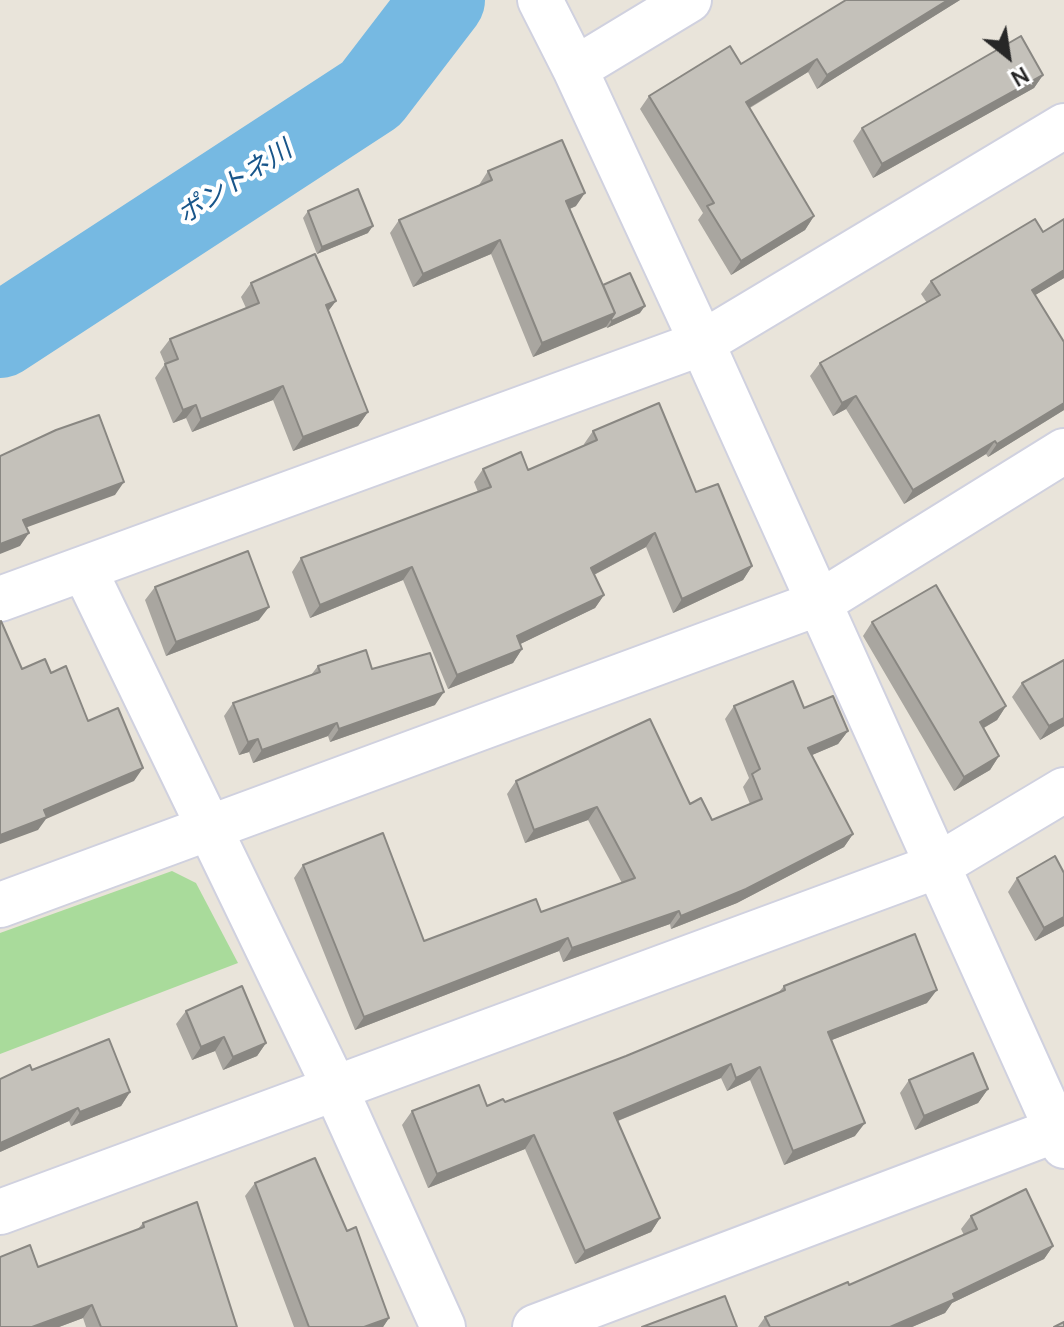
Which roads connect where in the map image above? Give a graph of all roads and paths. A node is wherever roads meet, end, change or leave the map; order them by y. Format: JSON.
{"nodes":[{"id":1,"x":540,"y":0,"type":"edge"},
{"id":2,"x":689,"y":0,"type":"edge"},
{"id":3,"x":575,"y":69,"type":"junction"},
{"id":4,"x":1064,"y":126,"type":"edge"},
{"id":5,"x":702,"y":343,"type":"junction"},
{"id":6,"x":1064,"y":451,"type":"edge"},
{"id":7,"x":84,"y":569,"type":"junction"},
{"id":8,"x":0,"y":599,"type":"edge"},
{"id":9,"x":819,"y":603,"type":"junction"},
{"id":10,"x":1064,"y":790,"type":"edge"},
{"id":11,"x":211,"y":829,"type":"junction"},
{"id":12,"x":937,"y":866,"type":"junction"},
{"id":13,"x":0,"y":905,"type":"edge"},
{"id":14,"x":335,"y":1088,"type":"junction"},
{"id":15,"x":1062,"y":1134,"type":"edge"},
{"id":16,"x":0,"y":1212,"type":"edge"},
{"id":17,"x":443,"y":1327,"type":"edge"},
{"id":18,"x":535,"y":1327,"type":"edge"}],
"edges":[{"from":1,"to":3,"type":"street"},
{"from":2,"to":3,"type":"street"},
{"from":3,"to":5,"type":"street"},
{"from":4,"to":5,"type":"street"},
{"from":5,"to":7,"type":"street"},
{"from":5,"to":9,"type":"street"},
{"from":6,"to":9,"type":"street"},
{"from":7,"to":8,"type":"street"},
{"from":7,"to":11,"type":"street"},
{"from":9,"to":11,"type":"street"},
{"from":9,"to":12,"type":"street"},
{"from":10,"to":12,"type":"street"},
{"from":11,"to":13,"type":"street"},
{"from":11,"to":14,"type":"street"},
{"from":12,"to":14,"type":"street"},
{"from":12,"to":15,"type":"street"},
{"from":14,"to":16,"type":"street"},
{"from":14,"to":17,"type":"street"},
{"from":15,"to":18,"type":"street"}]}
